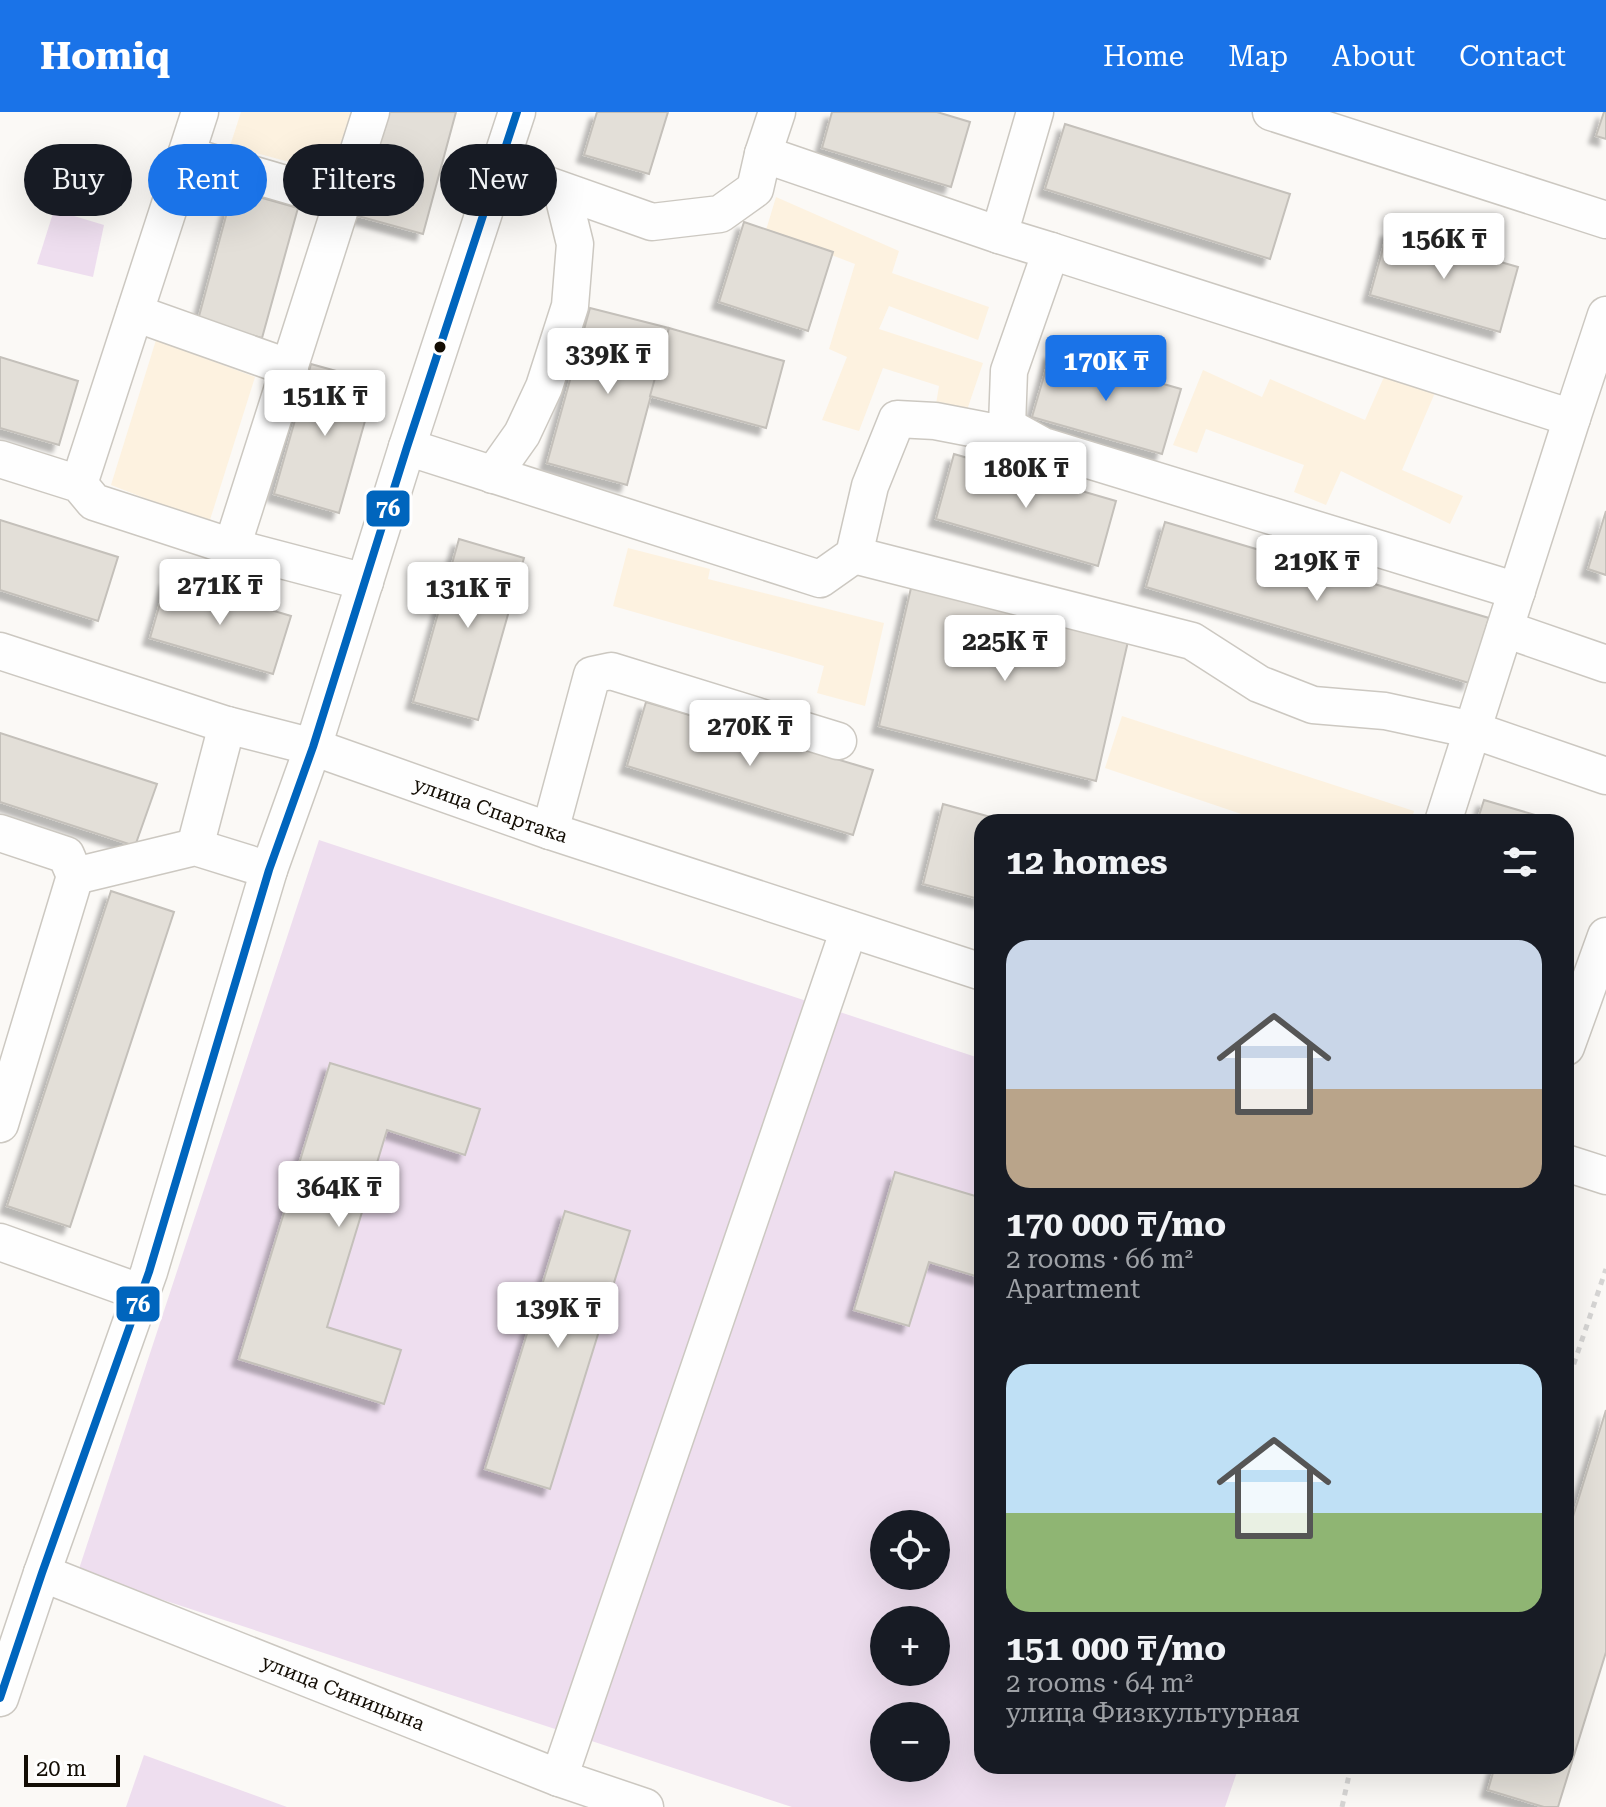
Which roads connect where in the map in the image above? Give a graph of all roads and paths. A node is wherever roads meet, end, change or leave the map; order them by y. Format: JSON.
{"nodes":[{"id":1,"x":200,"y":112,"type":"edge"},
{"id":2,"x":371,"y":112,"type":"edge"},
{"id":3,"x":517,"y":112,"type":"edge"},
{"id":4,"x":777,"y":112,"type":"edge"},
{"id":5,"x":1035,"y":112,"type":"edge"},
{"id":6,"x":1271,"y":112,"type":"edge"},
{"id":7,"x":190,"y":144,"type":"edge"},
{"id":8,"x":361,"y":144,"type":"edge"},
{"id":9,"x":507,"y":144,"type":"edge"},
{"id":10,"x":763,"y":154,"type":"junction"},
{"id":11,"x":557,"y":189,"type":"edge"},
{"id":12,"x":562,"y":191,"type":"junction"},
{"id":13,"x":166,"y":216,"type":"edge"},
{"id":14,"x":338,"y":216,"type":"edge"},
{"id":15,"x":483,"y":216,"type":"edge"},
{"id":16,"x":1606,"y":220,"type":"edge"},
{"id":17,"x":999,"y":235,"type":"junction"},
{"id":18,"x":1051,"y":251,"type":"junction"},
{"id":19,"x":135,"y":313,"type":"junction"},
{"id":20,"x":1606,"y":315,"type":"edge"},
{"id":21,"x":290,"y":368,"type":"junction"},
{"id":22,"x":1572,"y":418,"type":"junction"},
{"id":23,"x":1007,"y":426,"type":"junction"},
{"id":24,"x":407,"y":447,"type":"junction"},
{"id":25,"x":0,"y":459,"type":"edge"},
{"id":26,"x":493,"y":475,"type":"junction"},
{"id":27,"x":79,"y":484,"type":"junction"},
{"id":28,"x":232,"y":547,"type":"junction"},
{"id":29,"x":854,"y":555,"type":"junction"},
{"id":30,"x":365,"y":582,"type":"junction"},
{"id":31,"x":1517,"y":591,"type":"junction"},
{"id":32,"x":1505,"y":629,"type":"junction"},
{"id":33,"x":0,"y":651,"type":"edge"},
{"id":34,"x":1606,"y":664,"type":"edge"},
{"id":35,"x":227,"y":725,"type":"junction"},
{"id":36,"x":1473,"y":730,"type":"junction"},
{"id":37,"x":838,"y":741,"type":"dead end"},
{"id":38,"x":313,"y":747,"type":"junction"},
{"id":39,"x":1606,"y":776,"type":"edge"},
{"id":40,"x":1446,"y":814,"type":"edge"},
{"id":41,"x":550,"y":831,"type":"junction"},
{"id":42,"x":0,"y":833,"type":"edge"},
{"id":43,"x":195,"y":847,"type":"junction"},
{"id":44,"x":269,"y":870,"type":"junction"},
{"id":45,"x":75,"y":876,"type":"junction"},
{"id":46,"x":849,"y":929,"type":"junction"},
{"id":47,"x":1606,"y":936,"type":"edge"},
{"id":48,"x":974,"y":969,"type":"edge"},
{"id":49,"x":1574,"y":1025,"type":"edge"},
{"id":50,"x":0,"y":1124,"type":"edge"},
{"id":51,"x":1574,"y":1166,"type":"edge"},
{"id":52,"x":1606,"y":1176,"type":"edge"},
{"id":53,"x":0,"y":1242,"type":"edge"},
{"id":54,"x":1606,"y":1269,"type":"edge"},
{"id":55,"x":142,"y":1293,"type":"junction"},
{"id":56,"x":1574,"y":1363,"type":"edge"},
{"id":57,"x":42,"y":1573,"type":"junction"},
{"id":58,"x":0,"y":1698,"type":"edge"},
{"id":59,"x":1349,"y":1774,"type":"edge"},
{"id":60,"x":559,"y":1778,"type":"junction"},
{"id":61,"x":643,"y":1807,"type":"edge"},
{"id":62,"x":1342,"y":1807,"type":"edge"}],
"edges":[{"from":1,"to":7,"type":"street"},
{"from":2,"to":8,"type":"street"},
{"from":3,"to":9,"type":"street"},
{"from":4,"to":10,"type":"street"},
{"from":5,"to":17,"type":"street"},
{"from":6,"to":16,"type":"street"},
{"from":10,"to":12,"type":"street"},
{"from":10,"to":17,"type":"street"},
{"from":11,"to":12,"type":"street"},
{"from":12,"to":26,"type":"street"},
{"from":13,"to":19,"type":"street"},
{"from":14,"to":21,"type":"street"},
{"from":15,"to":24,"type":"street"},
{"from":17,"to":18,"type":"street"},
{"from":18,"to":22,"type":"street"},
{"from":18,"to":23,"type":"street"},
{"from":19,"to":21,"type":"street"},
{"from":19,"to":27,"type":"street"},
{"from":20,"to":22,"type":"street"},
{"from":21,"to":28,"type":"street"},
{"from":22,"to":31,"type":"street"},
{"from":23,"to":29,"type":"street"},
{"from":23,"to":31,"type":"street"},
{"from":24,"to":26,"type":"street"},
{"from":24,"to":30,"type":"street"},
{"from":25,"to":27,"type":"street"},
{"from":26,"to":29,"type":"street"},
{"from":27,"to":28,"type":"street"},
{"from":28,"to":30,"type":"street"},
{"from":29,"to":36,"type":"street"},
{"from":30,"to":38,"type":"street"},
{"from":31,"to":32,"type":"street"},
{"from":32,"to":34,"type":"street"},
{"from":32,"to":36,"type":"street"},
{"from":33,"to":35,"type":"street","name":"улица Спартака"},
{"from":35,"to":38,"type":"street","name":"улица Спартака"},
{"from":35,"to":43,"type":"street"},
{"from":36,"to":39,"type":"street"},
{"from":36,"to":40,"type":"street"},
{"from":37,"to":41,"type":"street"},
{"from":38,"to":41,"type":"street","name":"улица Спартака"},
{"from":38,"to":44,"type":"street"},
{"from":41,"to":46,"type":"street","name":"улица Спартака"},
{"from":42,"to":45,"type":"street"},
{"from":43,"to":44,"type":"street"},
{"from":43,"to":45,"type":"street"},
{"from":44,"to":55,"type":"street"},
{"from":45,"to":50,"type":"street"},
{"from":46,"to":48,"type":"street","name":"улица Спартака"},
{"from":46,"to":60,"type":"street"},
{"from":47,"to":49,"type":"street"},
{"from":51,"to":52,"type":"street"},
{"from":53,"to":55,"type":"street"},
{"from":54,"to":56,"type":"path"},
{"from":55,"to":57,"type":"street"},
{"from":57,"to":58,"type":"street"},
{"from":57,"to":60,"type":"street","name":"улица Синицына"},
{"from":59,"to":62,"type":"path"},
{"from":60,"to":61,"type":"street","name":"улица Синицына"}]}
